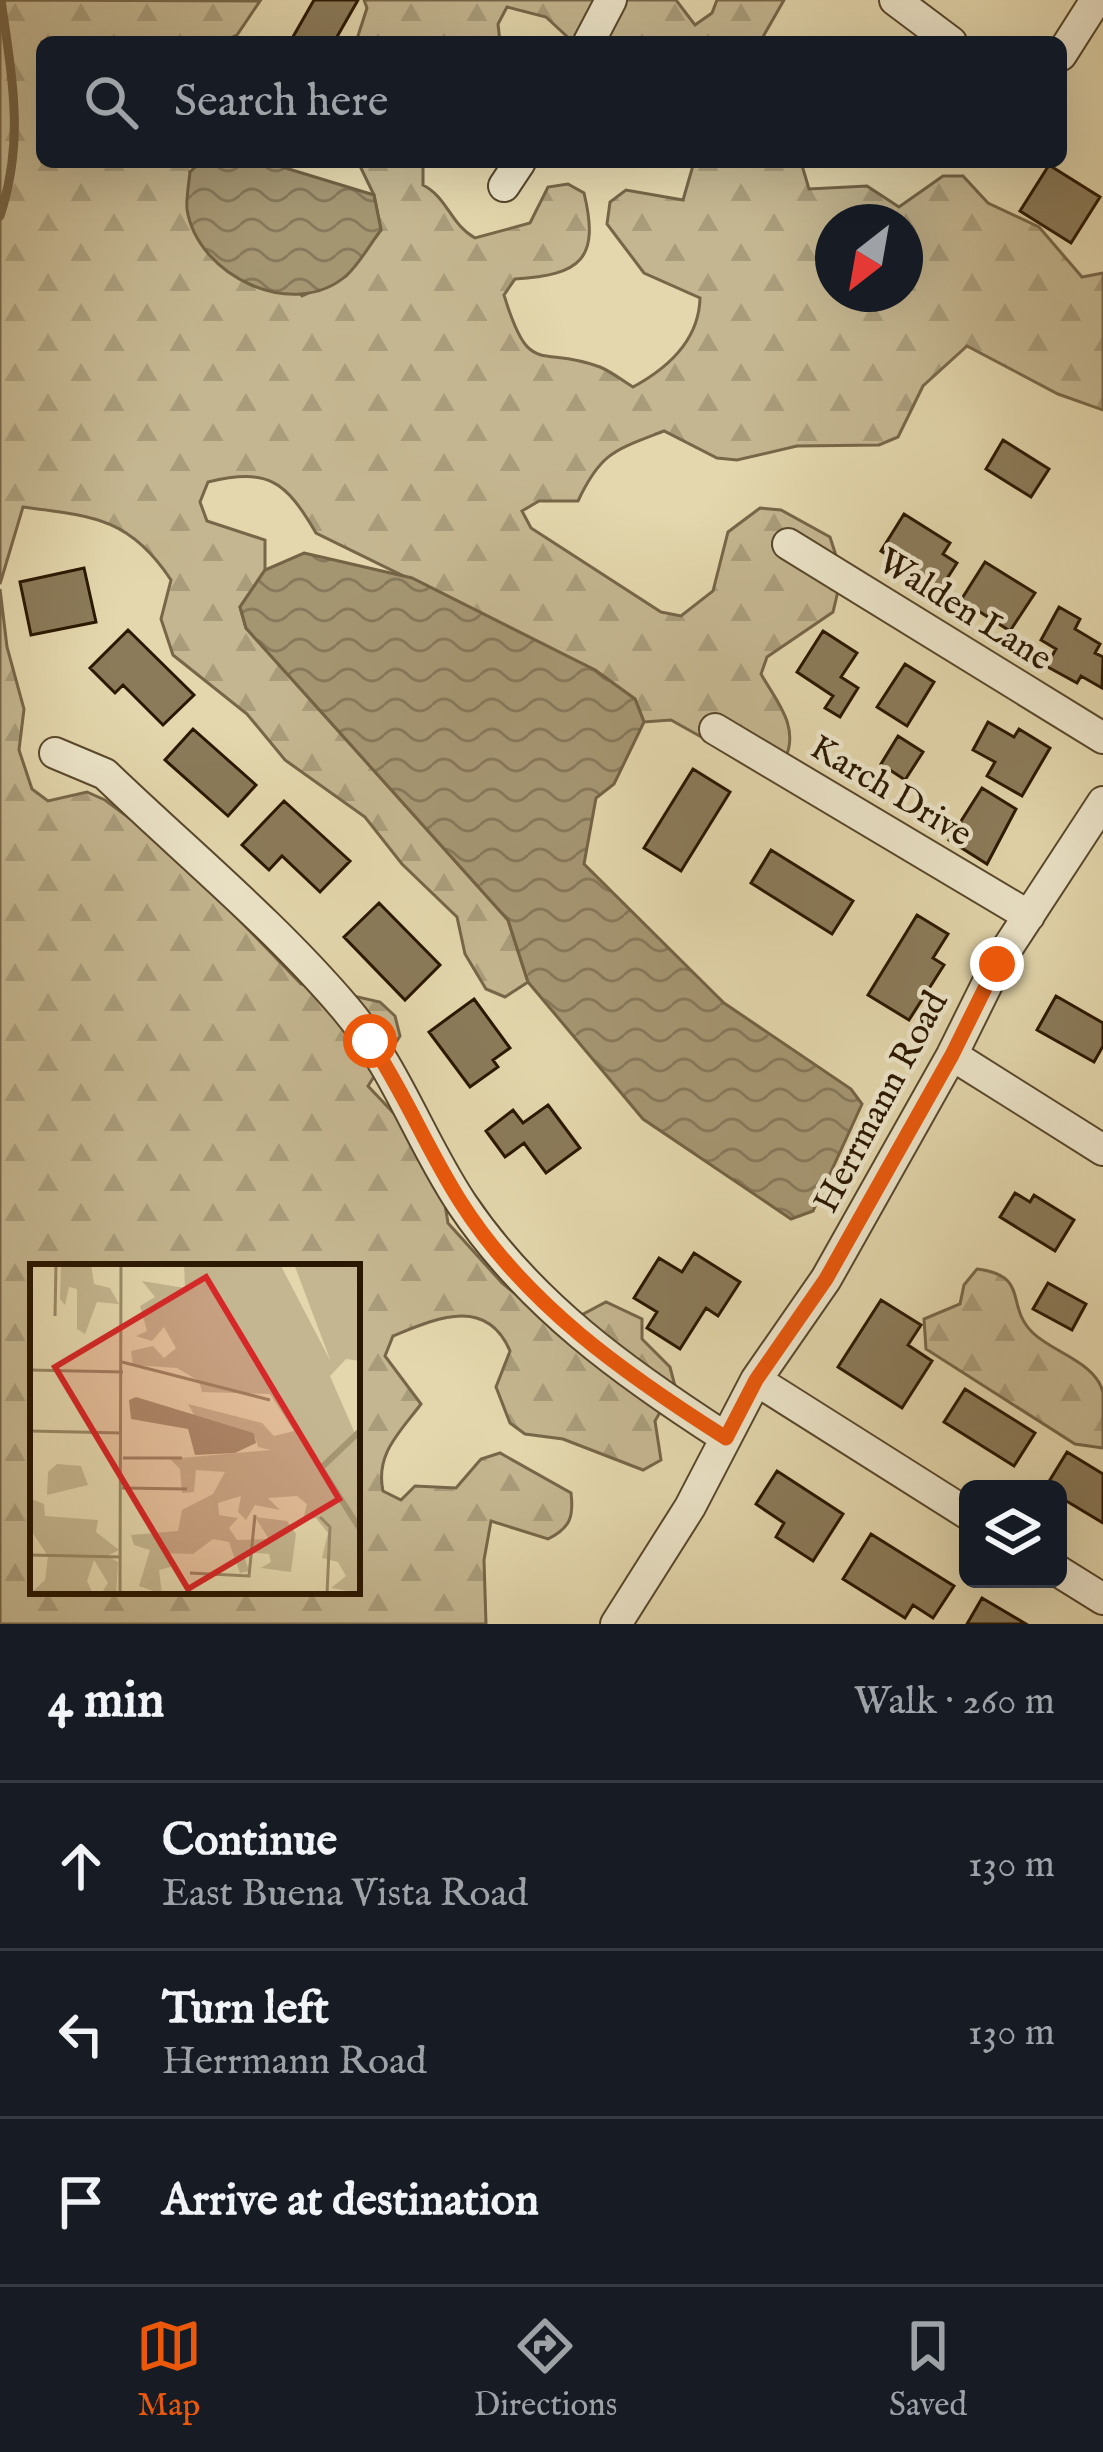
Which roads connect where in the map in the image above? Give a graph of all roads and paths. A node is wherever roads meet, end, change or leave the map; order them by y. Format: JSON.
{"nodes":[{"id":1,"x":611,"y":0,"type":"edge"},
{"id":2,"x":896,"y":0,"type":"edge"},
{"id":3,"x":1096,"y":0,"type":"edge"},
{"id":4,"x":593,"y":36,"type":"edge"},
{"id":5,"x":943,"y":36,"type":"edge"},
{"id":6,"x":1067,"y":46,"type":"edge"},
{"id":7,"x":788,"y":544,"type":"dead end"},
{"id":8,"x":715,"y":729,"type":"dead end"},
{"id":9,"x":1103,"y":738,"type":"edge"},
{"id":10,"x":55,"y":753,"type":"dead end"},
{"id":11,"x":1103,"y":802,"type":"edge"},
{"id":12,"x":1029,"y":916,"type":"junction"},
{"id":13,"x":952,"y":1055,"type":"junction"},
{"id":14,"x":1103,"y":1150,"type":"edge"},
{"id":15,"x":756,"y":1380,"type":"junction"},
{"id":16,"x":726,"y":1438,"type":"junction"},
{"id":17,"x":959,"y":1508,"type":"edge"},
{"id":18,"x":1067,"y":1577,"type":"edge"},
{"id":19,"x":1103,"y":1599,"type":"edge"},
{"id":20,"x":616,"y":1624,"type":"edge"}],
"edges":[{"from":1,"to":4,"type":"street"},
{"from":2,"to":5,"type":"street"},
{"from":3,"to":6,"type":"street"},
{"from":7,"to":9,"type":"street","name":"Walden Lane"},
{"from":8,"to":12,"type":"street","name":"Karch Drive"},
{"from":10,"to":16,"type":"street"},
{"from":11,"to":12,"type":"street","name":"Herrmann Road"},
{"from":12,"to":13,"type":"street","name":"Herrmann Road"},
{"from":13,"to":14,"type":"street"},
{"from":13,"to":15,"type":"street","name":"Herrmann Road"},
{"from":15,"to":16,"type":"street","name":"Herrmann Road"},
{"from":15,"to":17,"type":"street"},
{"from":16,"to":20,"type":"street","name":"Herrmann Road"},
{"from":18,"to":19,"type":"street"}]}
